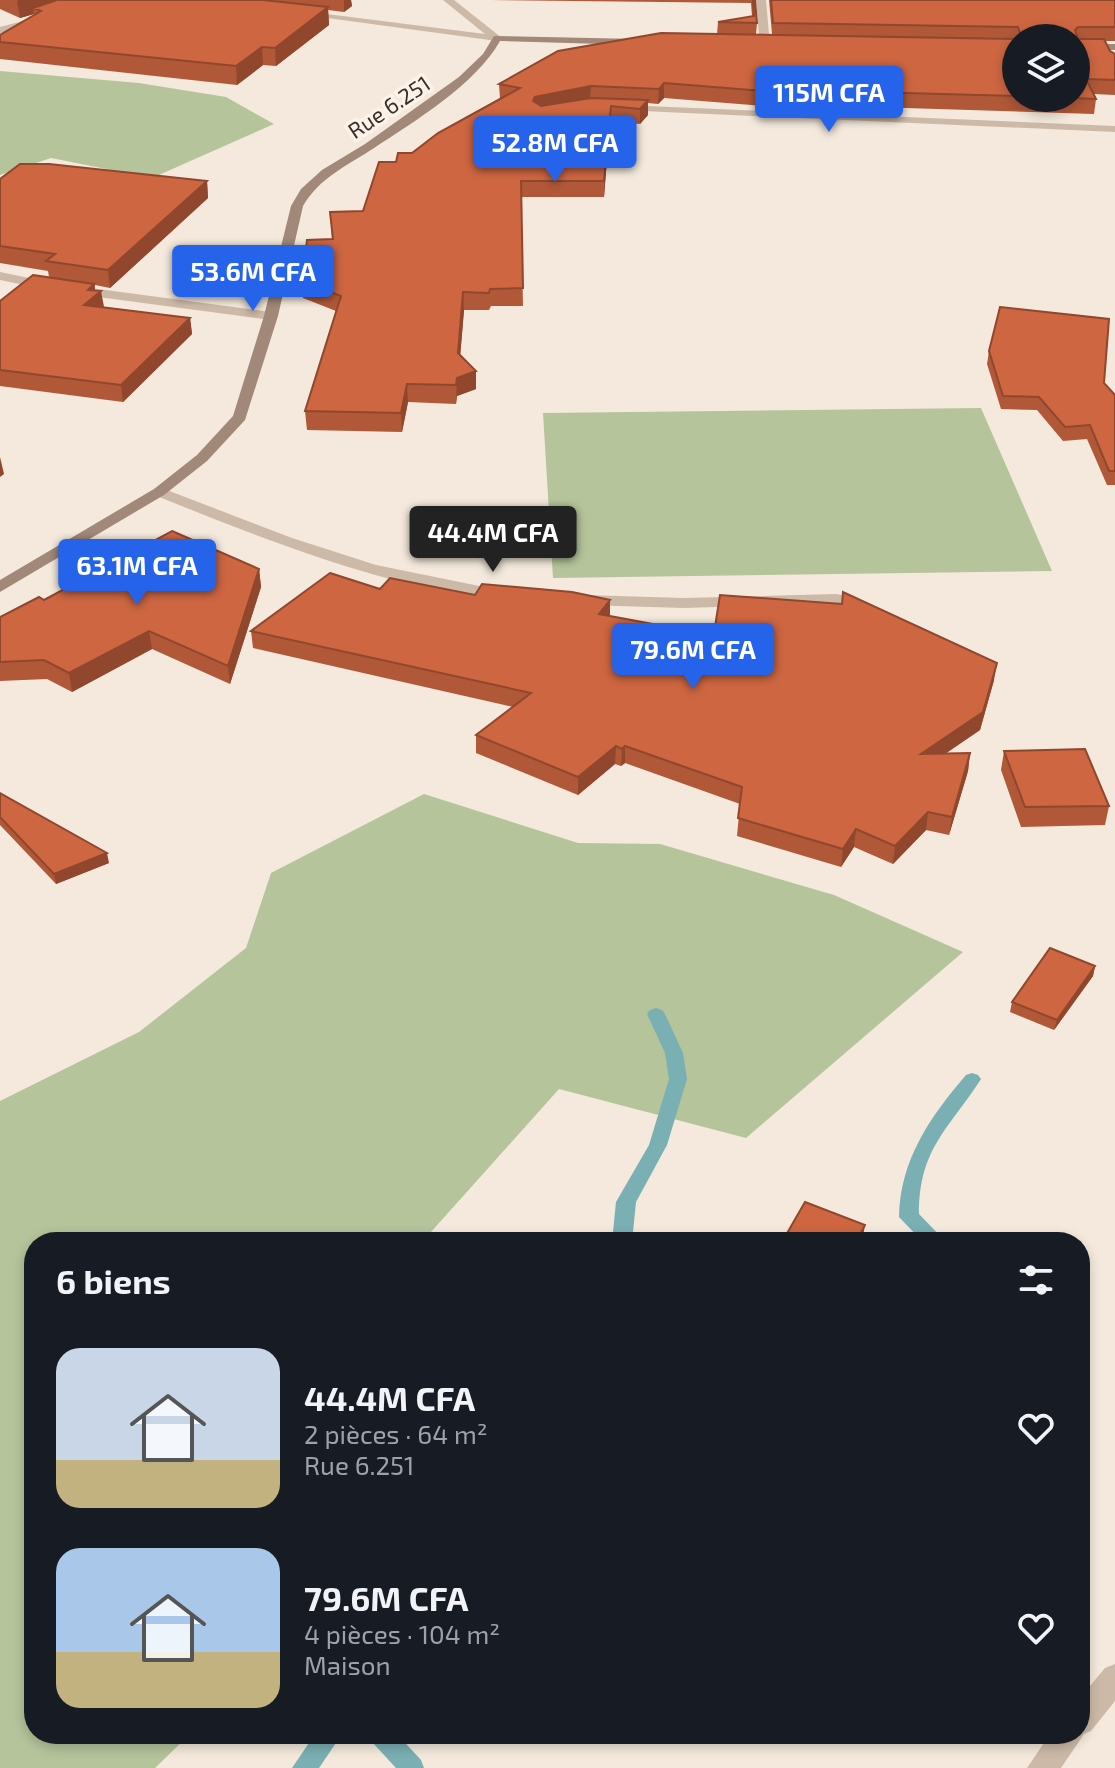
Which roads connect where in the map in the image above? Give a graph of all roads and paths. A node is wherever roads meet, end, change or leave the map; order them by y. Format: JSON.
{"nodes":[{"id":1,"x":448,"y":0,"type":"edge"},
{"id":2,"x":761,"y":0,"type":"edge"},
{"id":3,"x":288,"y":13,"type":"edge"},
{"id":4,"x":50,"y":16,"type":"edge"},
{"id":5,"x":0,"y":30,"type":"edge"},
{"id":6,"x":497,"y":38,"type":"junction"},
{"id":7,"x":650,"y":43,"type":"edge"},
{"id":8,"x":751,"y":45,"type":"edge"},
{"id":9,"x":765,"y":45,"type":"junction"},
{"id":10,"x":781,"y":45,"type":"edge"},
{"id":11,"x":1090,"y":48,"type":"edge"},
{"id":12,"x":1110,"y":50,"type":"edge"},
{"id":13,"x":616,"y":108,"type":"edge"},
{"id":14,"x":1115,"y":129,"type":"edge"},
{"id":15,"x":0,"y":276,"type":"edge"},
{"id":16,"x":271,"y":316,"type":"junction"},
{"id":17,"x":159,"y":492,"type":"junction"},
{"id":18,"x":0,"y":587,"type":"edge"},
{"id":19,"x":518,"y":598,"type":"edge"},
{"id":20,"x":562,"y":599,"type":"edge"},
{"id":21,"x":836,"y":599,"type":"dead end"},
{"id":22,"x":1115,"y":1678,"type":"edge"},
{"id":23,"x":1090,"y":1709,"type":"edge"},
{"id":24,"x":1061,"y":1744,"type":"edge"},
{"id":25,"x":1042,"y":1768,"type":"edge"}],
"edges":[{"from":1,"to":6,"type":"street"},
{"from":2,"to":9,"type":"street"},
{"from":3,"to":6,"type":"street"},
{"from":4,"to":5,"type":"street"},
{"from":6,"to":7,"type":"main road"},
{"from":6,"to":16,"type":"main road","name":"Rue 6.251"},
{"from":8,"to":9,"type":"main road"},
{"from":9,"to":10,"type":"main road"},
{"from":11,"to":12,"type":"main road"},
{"from":13,"to":14,"type":"street"},
{"from":15,"to":16,"type":"street"},
{"from":16,"to":17,"type":"main road","name":"Rue 6.251"},
{"from":17,"to":18,"type":"main road","name":"Rue 6.251"},
{"from":17,"to":19,"type":"street"},
{"from":20,"to":21,"type":"street"},
{"from":22,"to":23,"type":"street"},
{"from":24,"to":25,"type":"street"}]}
